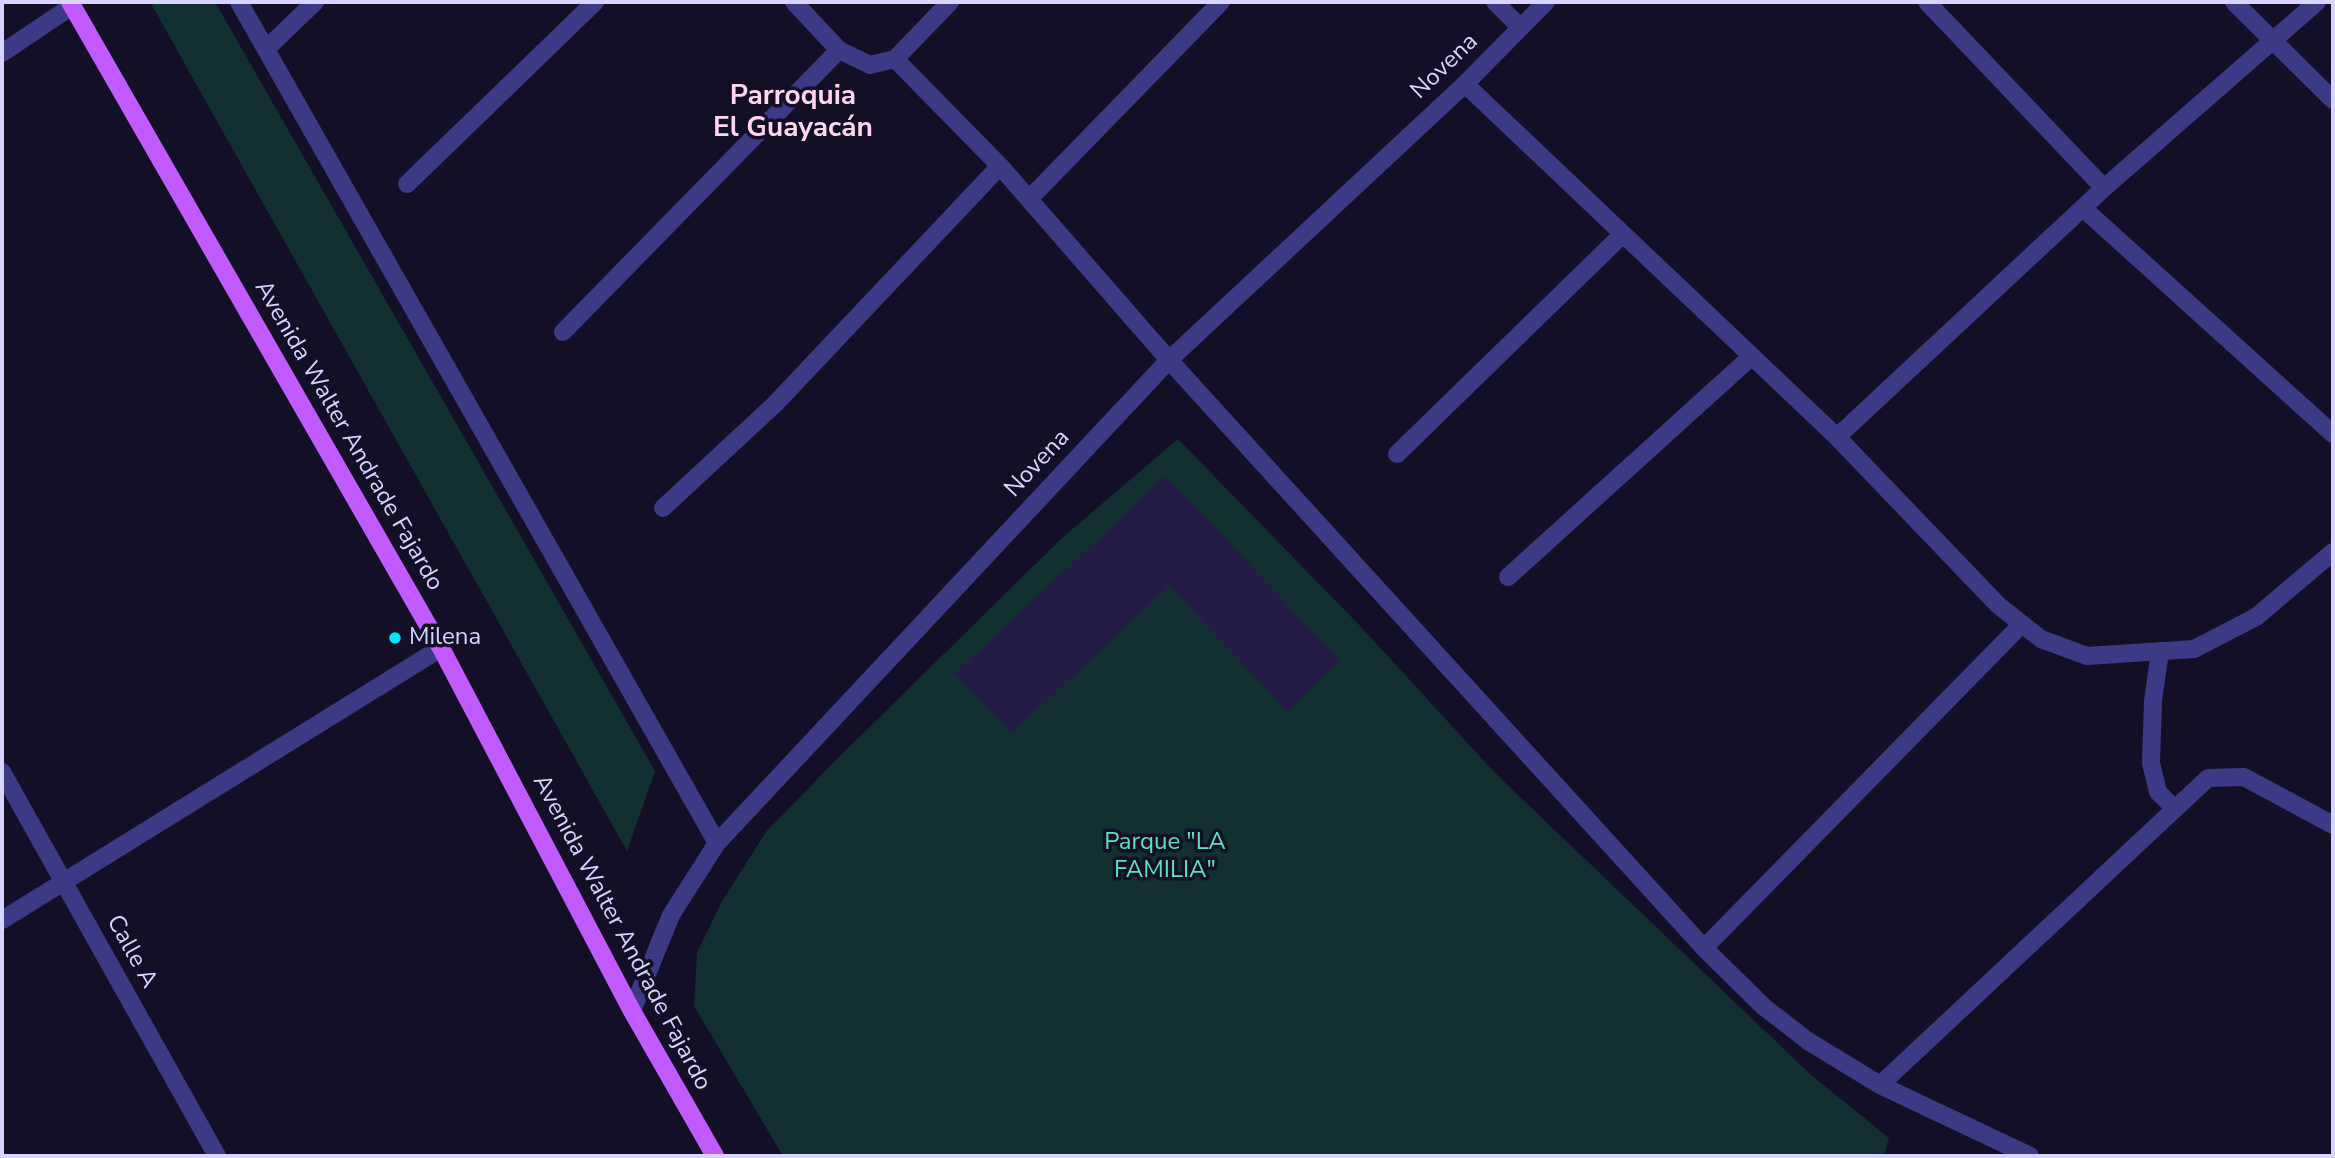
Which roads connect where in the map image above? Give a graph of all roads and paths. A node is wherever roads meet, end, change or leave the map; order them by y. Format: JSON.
{"nodes":[{"id":1,"x":239,"y":2,"type":"edge"},
{"id":2,"x":315,"y":2,"type":"edge"},
{"id":3,"x":595,"y":2,"type":"edge"},
{"id":4,"x":794,"y":2,"type":"edge"},
{"id":5,"x":950,"y":2,"type":"edge"},
{"id":6,"x":1221,"y":2,"type":"edge"},
{"id":7,"x":1495,"y":2,"type":"edge"},
{"id":8,"x":1546,"y":2,"type":"edge"},
{"id":9,"x":1927,"y":2,"type":"edge"},
{"id":10,"x":2234,"y":2,"type":"edge"},
{"id":11,"x":2317,"y":2,"type":"edge"},
{"id":12,"x":71,"y":4,"type":"edge"},
{"id":13,"x":1520,"y":27,"type":"junction"},
{"id":14,"x":2273,"y":43,"type":"junction"},
{"id":15,"x":266,"y":49,"type":"junction"},
{"id":16,"x":838,"y":50,"type":"junction"},
{"id":17,"x":2,"y":53,"type":"edge"},
{"id":18,"x":895,"y":59,"type":"junction"},
{"id":19,"x":1465,"y":84,"type":"junction"},
{"id":20,"x":2333,"y":100,"type":"edge"},
{"id":21,"x":1000,"y":166,"type":"junction"},
{"id":22,"x":407,"y":184,"type":"dead end"},
{"id":23,"x":2105,"y":188,"type":"junction"},
{"id":24,"x":1030,"y":198,"type":"junction"},
{"id":25,"x":2084,"y":209,"type":"junction"},
{"id":26,"x":1623,"y":234,"type":"junction"},
{"id":27,"x":563,"y":332,"type":"dead end"},
{"id":28,"x":1752,"y":356,"type":"junction"},
{"id":29,"x":1169,"y":360,"type":"junction"},
{"id":30,"x":2333,"y":434,"type":"edge"},
{"id":31,"x":1837,"y":437,"type":"junction"},
{"id":32,"x":1397,"y":454,"type":"dead end"},
{"id":33,"x":663,"y":508,"type":"dead end"},
{"id":34,"x":2333,"y":552,"type":"edge"},
{"id":35,"x":1508,"y":577,"type":"dead end"},
{"id":36,"x":2022,"y":624,"type":"junction"},
{"id":37,"x":441,"y":648,"type":"junction"},
{"id":38,"x":2160,"y":651,"type":"junction"},
{"id":39,"x":2,"y":772,"type":"edge"},
{"id":40,"x":2175,"y":809,"type":"junction"},
{"id":41,"x":2333,"y":825,"type":"edge"},
{"id":42,"x":716,"y":843,"type":"junction"},
{"id":43,"x":64,"y":881,"type":"junction"},
{"id":44,"x":2,"y":920,"type":"edge"},
{"id":45,"x":1703,"y":948,"type":"junction"},
{"id":46,"x":632,"y":1011,"type":"junction"},
{"id":47,"x":1880,"y":1085,"type":"junction"},
{"id":48,"x":217,"y":1156,"type":"edge"},
{"id":49,"x":715,"y":1156,"type":"edge"},
{"id":50,"x":2030,"y":1156,"type":"edge"}],
"edges":[{"from":1,"to":15,"type":"street"},
{"from":2,"to":15,"type":"street"},
{"from":3,"to":22,"type":"street"},
{"from":4,"to":16,"type":"street"},
{"from":5,"to":18,"type":"street"},
{"from":6,"to":24,"type":"street"},
{"from":7,"to":13,"type":"street"},
{"from":8,"to":13,"type":"street","name":"Novena"},
{"from":9,"to":23,"type":"street"},
{"from":10,"to":14,"type":"street"},
{"from":11,"to":14,"type":"street"},
{"from":12,"to":17,"type":"street"},
{"from":12,"to":37,"type":"main road","name":"Avenida Walter Andrade Fajardo"},
{"from":13,"to":19,"type":"street","name":"Novena"},
{"from":14,"to":20,"type":"street"},
{"from":14,"to":23,"type":"street"},
{"from":15,"to":42,"type":"street"},
{"from":16,"to":18,"type":"street"},
{"from":16,"to":27,"type":"street"},
{"from":18,"to":21,"type":"street"},
{"from":19,"to":26,"type":"street"},
{"from":19,"to":29,"type":"street","name":"Novena"},
{"from":21,"to":24,"type":"street"},
{"from":21,"to":33,"type":"street"},
{"from":23,"to":25,"type":"street"},
{"from":24,"to":29,"type":"street"},
{"from":25,"to":30,"type":"street"},
{"from":25,"to":31,"type":"street"},
{"from":26,"to":28,"type":"street"},
{"from":26,"to":32,"type":"street"},
{"from":28,"to":31,"type":"street"},
{"from":28,"to":35,"type":"street"},
{"from":29,"to":42,"type":"street","name":"Novena"},
{"from":29,"to":45,"type":"street"},
{"from":31,"to":36,"type":"street"},
{"from":34,"to":38,"type":"street"},
{"from":36,"to":38,"type":"street"},
{"from":36,"to":45,"type":"street"},
{"from":37,"to":43,"type":"street"},
{"from":37,"to":46,"type":"main road","name":"Avenida Walter Andrade Fajardo"},
{"from":38,"to":40,"type":"street"},
{"from":39,"to":43,"type":"street","name":"Calle A"},
{"from":40,"to":41,"type":"street"},
{"from":40,"to":47,"type":"street"},
{"from":42,"to":46,"type":"street","name":"Novena"},
{"from":43,"to":44,"type":"street"},
{"from":43,"to":48,"type":"street","name":"Calle A"},
{"from":45,"to":47,"type":"street"},
{"from":46,"to":49,"type":"main road","name":"Avenida Walter Andrade Fajardo"},
{"from":47,"to":50,"type":"street"}]}
